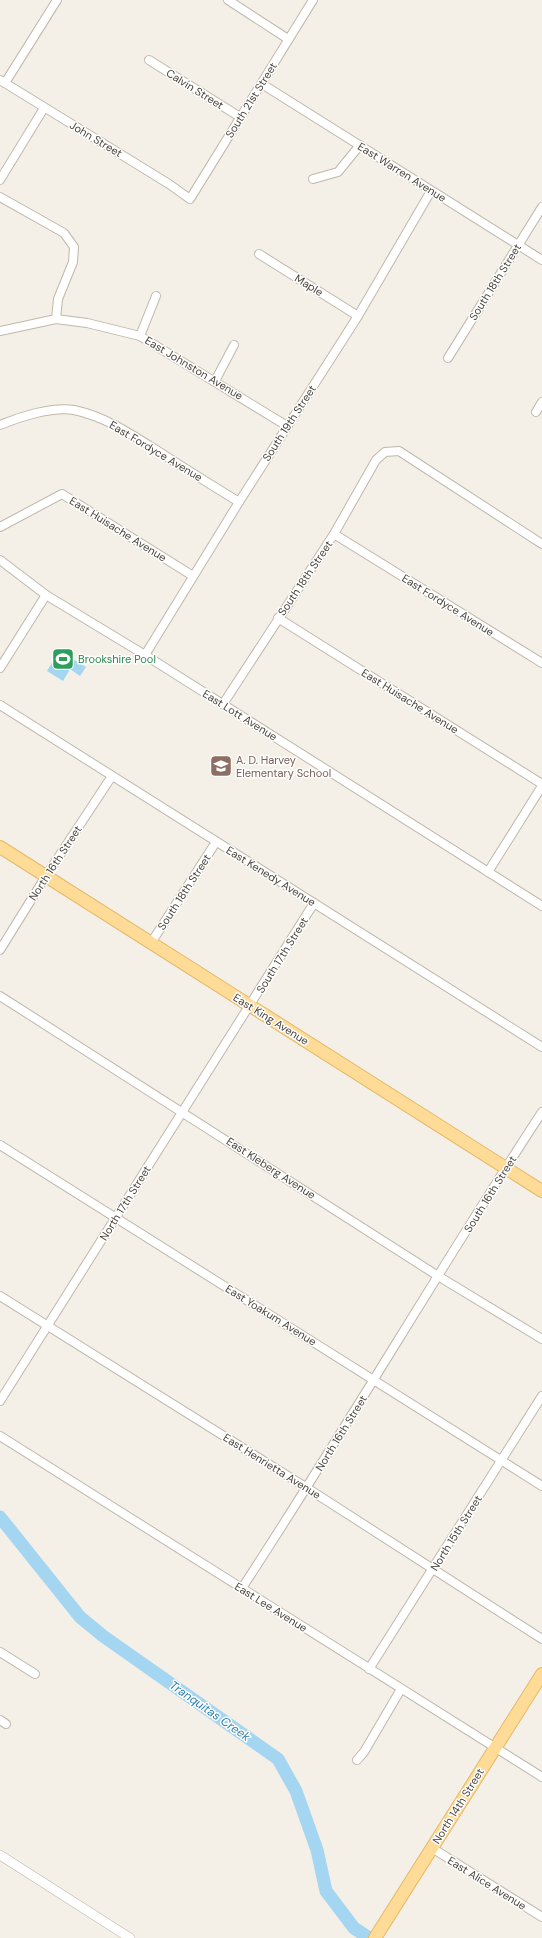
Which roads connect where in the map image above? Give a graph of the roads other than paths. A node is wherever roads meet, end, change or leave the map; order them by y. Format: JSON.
{"nodes":[{"id":1,"x":57,"y":0,"type":"edge"},
{"id":2,"x":228,"y":0,"type":"edge"},
{"id":3,"x":312,"y":0,"type":"edge"},
{"id":4,"x":288,"y":38,"type":"junction"},
{"id":5,"x":149,"y":60,"type":"dead end"},
{"id":6,"x":2,"y":81,"type":"edge"},
{"id":7,"x":262,"y":84,"type":"junction"},
{"id":8,"x":44,"y":108,"type":"junction"},
{"id":9,"x":240,"y":117,"type":"junction"},
{"id":10,"x":360,"y":145,"type":"junction"},
{"id":11,"x":313,"y":179,"type":"dead end"},
{"id":12,"x":0,"y":180,"type":"edge"},
{"id":13,"x":432,"y":191,"type":"junction"},
{"id":14,"x":0,"y":197,"type":"edge"},
{"id":15,"x":190,"y":199,"type":"joint"},
{"id":16,"x":542,"y":207,"type":"edge"},
{"id":17,"x":519,"y":244,"type":"junction"},
{"id":18,"x":260,"y":254,"type":"dead end"},
{"id":19,"x":542,"y":260,"type":"edge"},
{"id":20,"x":156,"y":296,"type":"dead end"},
{"id":21,"x":358,"y":316,"type":"junction"},
{"id":22,"x":56,"y":319,"type":"junction"},
{"id":23,"x":0,"y":331,"type":"edge"},
{"id":24,"x":140,"y":336,"type":"junction"},
{"id":25,"x":234,"y":345,"type":"dead end"},
{"id":26,"x":448,"y":358,"type":"dead end"},
{"id":27,"x":215,"y":381,"type":"junction"},
{"id":28,"x":542,"y":402,"type":"edge"},
{"id":29,"x":536,"y":412,"type":"dead end"},
{"id":30,"x":0,"y":425,"type":"edge"},
{"id":31,"x":287,"y":426,"type":"junction"},
{"id":32,"x":239,"y":502,"type":"junction"},
{"id":33,"x":0,"y":527,"type":"edge"},
{"id":34,"x":334,"y":534,"type":"junction"},
{"id":35,"x":542,"y":544,"type":"edge"},
{"id":36,"x":0,"y":560,"type":"edge"},
{"id":37,"x":193,"y":576,"type":"junction"},
{"id":38,"x":46,"y":595,"type":"junction"},
{"id":39,"x":278,"y":618,"type":"junction"},
{"id":40,"x":145,"y":655,"type":"junction"},
{"id":41,"x":542,"y":663,"type":"edge"},
{"id":42,"x":0,"y":668,"type":"edge"},
{"id":43,"x":223,"y":704,"type":"junction"},
{"id":44,"x":0,"y":705,"type":"edge"},
{"id":45,"x":112,"y":776,"type":"junction"},
{"id":46,"x":542,"y":785,"type":"edge"},
{"id":47,"x":216,"y":842,"type":"junction"},
{"id":48,"x":0,"y":847,"type":"edge"},
{"id":49,"x":488,"y":872,"type":"junction"},
{"id":50,"x":46,"y":876,"type":"junction"},
{"id":51,"x":314,"y":903,"type":"junction"},
{"id":52,"x":542,"y":906,"type":"edge"},
{"id":53,"x":151,"y":943,"type":"junction"},
{"id":54,"x":0,"y":950,"type":"edge"},
{"id":55,"x":0,"y":996,"type":"edge"},
{"id":56,"x":250,"y":1006,"type":"junction"},
{"id":57,"x":542,"y":1047,"type":"edge"},
{"id":58,"x":182,"y":1111,"type":"junction"},
{"id":59,"x":542,"y":1112,"type":"edge"},
{"id":60,"x":0,"y":1145,"type":"edge"},
{"id":61,"x":506,"y":1167,"type":"junction"},
{"id":62,"x":542,"y":1191,"type":"edge"},
{"id":63,"x":116,"y":1218,"type":"junction"},
{"id":64,"x":438,"y":1276,"type":"junction"},
{"id":65,"x":0,"y":1296,"type":"edge"},
{"id":66,"x":47,"y":1326,"type":"junction"},
{"id":67,"x":542,"y":1339,"type":"edge"},
{"id":68,"x":374,"y":1380,"type":"junction"},
{"id":69,"x":542,"y":1396,"type":"edge"},
{"id":70,"x":0,"y":1401,"type":"edge"},
{"id":71,"x":0,"y":1436,"type":"edge"},
{"id":72,"x":501,"y":1459,"type":"junction"},
{"id":73,"x":542,"y":1486,"type":"edge"},
{"id":74,"x":307,"y":1488,"type":"junction"},
{"id":75,"x":433,"y":1570,"type":"junction"},
{"id":76,"x":242,"y":1588,"type":"junction"},
{"id":77,"x":542,"y":1638,"type":"edge"},
{"id":78,"x":0,"y":1652,"type":"edge"},
{"id":79,"x":369,"y":1669,"type":"junction"},
{"id":80,"x":35,"y":1674,"type":"dead end"},
{"id":81,"x":542,"y":1674,"type":"edge"},
{"id":82,"x":401,"y":1689,"type":"junction"},
{"id":83,"x":496,"y":1747,"type":"junction"},
{"id":84,"x":357,"y":1760,"type":"dead end"},
{"id":85,"x":542,"y":1777,"type":"edge"},
{"id":86,"x":432,"y":1848,"type":"junction"},
{"id":87,"x":0,"y":1855,"type":"edge"},
{"id":88,"x":542,"y":1917,"type":"edge"},
{"id":89,"x":377,"y":1934,"type":"edge"},
{"id":90,"x":130,"y":1938,"type":"edge"}],
"edges":[{"from":1,"to":6,"type":"street"},
{"from":2,"to":4,"type":"street"},
{"from":3,"to":4,"type":"street","name":"South 21st Street"},
{"from":4,"to":7,"type":"street","name":"South 21st Street"},
{"from":5,"to":9,"type":"street","name":"Calvin Street"},
{"from":6,"to":8,"type":"street","name":"John Street"},
{"from":7,"to":9,"type":"street","name":"South 21st Street"},
{"from":7,"to":10,"type":"street","name":"East Warren Avenue"},
{"from":8,"to":12,"type":"street"},
{"from":8,"to":15,"type":"street","name":"John Street"},
{"from":9,"to":15,"type":"street","name":"South 21st Street"},
{"from":10,"to":11,"type":"street"},
{"from":10,"to":13,"type":"street","name":"East Warren Avenue"},
{"from":13,"to":17,"type":"street","name":"East Warren Avenue"},
{"from":13,"to":21,"type":"street","name":"South 19th Street"},
{"from":14,"to":22,"type":"street"},
{"from":16,"to":17,"type":"street","name":"South 18th Street"},
{"from":17,"to":19,"type":"street","name":"East Warren Avenue"},
{"from":17,"to":26,"type":"street","name":"South 18th Street"},
{"from":18,"to":21,"type":"street","name":"Maple"},
{"from":20,"to":24,"type":"street"},
{"from":21,"to":31,"type":"street","name":"South 19th Street"},
{"from":22,"to":23,"type":"street","name":"East Johnston Avenue"},
{"from":22,"to":24,"type":"street","name":"East Johnston Avenue"},
{"from":24,"to":27,"type":"street","name":"East Johnston Avenue"},
{"from":25,"to":27,"type":"street"},
{"from":27,"to":31,"type":"street","name":"East Johnston Avenue"},
{"from":28,"to":29,"type":"street"},
{"from":30,"to":32,"type":"street","name":"East Fordyce Avenue"},
{"from":31,"to":32,"type":"street","name":"South 19th Street"},
{"from":32,"to":37,"type":"street","name":"South 19th Street"},
{"from":33,"to":37,"type":"street","name":"East Huisache Avenue"},
{"from":34,"to":35,"type":"street","name":"South 18th Street"},
{"from":34,"to":39,"type":"street","name":"South 18th Street"},
{"from":34,"to":41,"type":"street","name":"East Fordyce Avenue"},
{"from":36,"to":38,"type":"street","name":"East Lott Avenue"},
{"from":37,"to":40,"type":"street","name":"South 19th Street"},
{"from":38,"to":40,"type":"street","name":"East Lott Avenue"},
{"from":38,"to":42,"type":"street"},
{"from":39,"to":43,"type":"street","name":"South 18th Street"},
{"from":39,"to":46,"type":"street","name":"East Huisache Avenue"},
{"from":40,"to":43,"type":"street","name":"East Lott Avenue"},
{"from":43,"to":49,"type":"street","name":"East Lott Avenue"},
{"from":44,"to":45,"type":"street","name":"East Kenedy Avenue"},
{"from":45,"to":47,"type":"street","name":"East Kenedy Avenue"},
{"from":45,"to":50,"type":"street","name":"North 16th Street"},
{"from":46,"to":49,"type":"street"},
{"from":47,"to":51,"type":"street","name":"East Kenedy Avenue"},
{"from":47,"to":53,"type":"street","name":"South 18th Street"},
{"from":48,"to":50,"type":"main road","name":"East King Avenue"},
{"from":49,"to":52,"type":"street","name":"East Lott Avenue"},
{"from":50,"to":53,"type":"main road","name":"East King Avenue"},
{"from":50,"to":54,"type":"street","name":"North 16th Street"},
{"from":51,"to":56,"type":"street","name":"South 17th Street"},
{"from":51,"to":57,"type":"street","name":"East Kenedy Avenue"},
{"from":53,"to":56,"type":"main road","name":"East King Avenue"},
{"from":55,"to":58,"type":"street","name":"East Kleberg Avenue"},
{"from":56,"to":58,"type":"street","name":"North 17th Street"},
{"from":56,"to":61,"type":"main road","name":"East King Avenue"},
{"from":58,"to":63,"type":"street","name":"North 17th Street"},
{"from":58,"to":64,"type":"street","name":"East Kleberg Avenue"},
{"from":59,"to":61,"type":"street","name":"South 16th Street"},
{"from":60,"to":63,"type":"street","name":"East Yoakum Avenue"},
{"from":61,"to":62,"type":"main road","name":"East King Avenue"},
{"from":61,"to":64,"type":"street","name":"South 16th Street"},
{"from":63,"to":66,"type":"street","name":"North 17th Street"},
{"from":63,"to":68,"type":"street","name":"East Yoakum Avenue"},
{"from":64,"to":67,"type":"street","name":"East Kleberg Avenue"},
{"from":64,"to":68,"type":"street","name":"North 16th Street"},
{"from":65,"to":66,"type":"street","name":"East Henrietta Avenue"},
{"from":66,"to":70,"type":"street","name":"North 17th Street"},
{"from":66,"to":74,"type":"street","name":"East Henrietta Avenue"},
{"from":68,"to":72,"type":"street","name":"East Yoakum Avenue"},
{"from":68,"to":74,"type":"street","name":"North 16th Street"},
{"from":69,"to":72,"type":"street","name":"North 15th Street"},
{"from":71,"to":76,"type":"street","name":"East Lee Avenue"},
{"from":72,"to":73,"type":"street","name":"East Yoakum Avenue"},
{"from":72,"to":75,"type":"street","name":"North 15th Street"},
{"from":74,"to":75,"type":"street","name":"East Henrietta Avenue"},
{"from":74,"to":76,"type":"street","name":"North 16th Street"},
{"from":75,"to":77,"type":"street","name":"East Henrietta Avenue"},
{"from":75,"to":79,"type":"street","name":"North 15th Street"},
{"from":76,"to":79,"type":"street","name":"East Lee Avenue"},
{"from":78,"to":80,"type":"street"},
{"from":79,"to":82,"type":"street","name":"East Lee Avenue"},
{"from":81,"to":83,"type":"main road","name":"North 14th Street"},
{"from":82,"to":83,"type":"street","name":"East Lee Avenue"},
{"from":82,"to":84,"type":"street"},
{"from":83,"to":85,"type":"street","name":"East Lee Avenue"},
{"from":83,"to":86,"type":"main road","name":"North 14th Street"},
{"from":86,"to":88,"type":"street","name":"East Alice Avenue"},
{"from":86,"to":89,"type":"main road","name":"North 14th Street"},
{"from":87,"to":90,"type":"street"}]}
